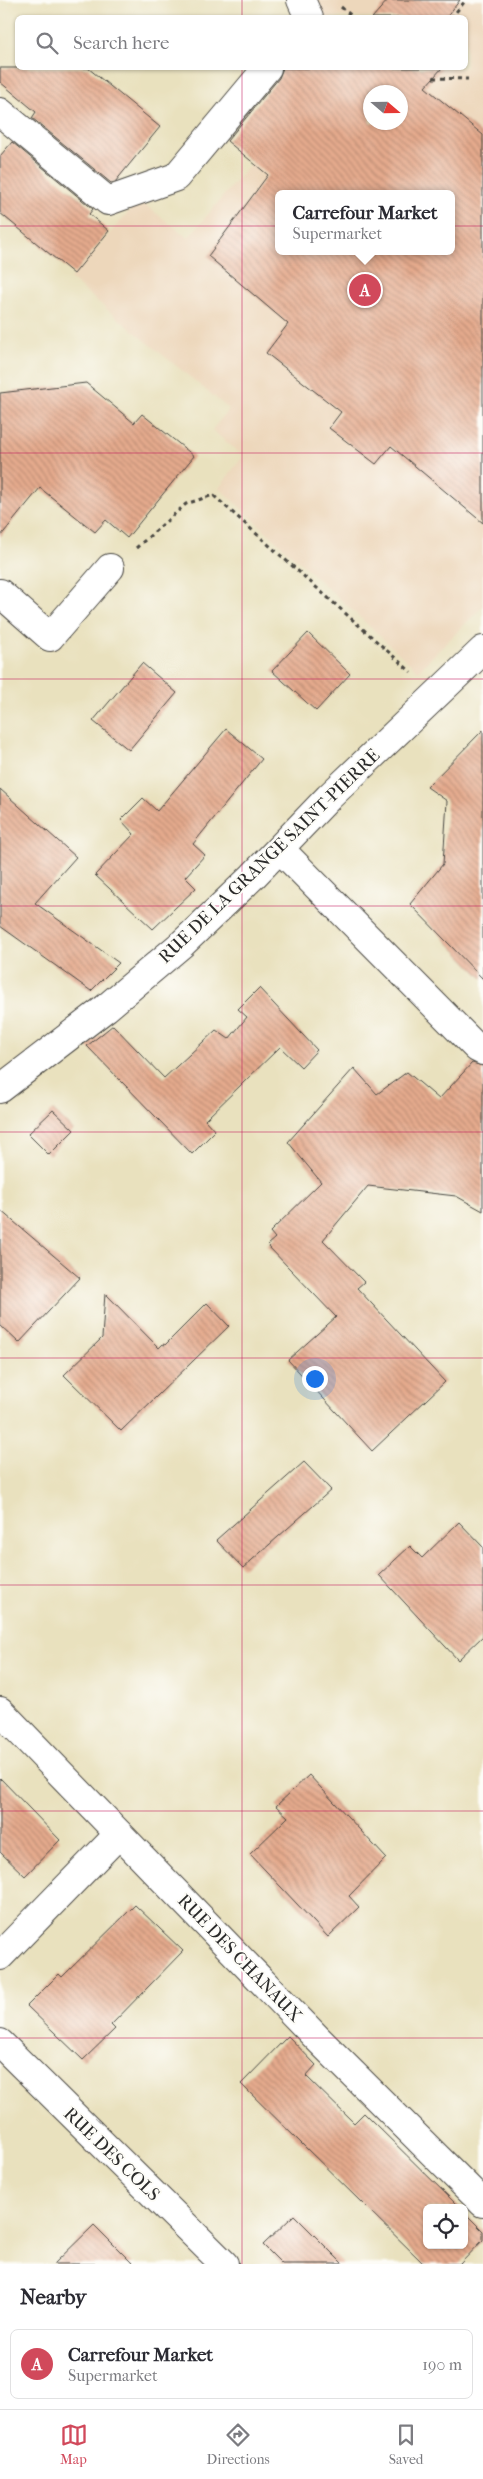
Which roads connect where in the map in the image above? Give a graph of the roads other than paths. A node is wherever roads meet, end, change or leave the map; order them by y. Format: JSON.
{"nodes":[{"id":1,"x":265,"y":70,"type":"edge"},
{"id":2,"x":0,"y":112,"type":"edge"},
{"id":3,"x":110,"y":568,"type":"road end"},
{"id":4,"x":0,"y":593,"type":"edge"},
{"id":5,"x":483,"y":650,"type":"edge"},
{"id":6,"x":280,"y":849,"type":"junction"},
{"id":7,"x":483,"y":1051,"type":"edge"},
{"id":8,"x":0,"y":1089,"type":"edge"},
{"id":9,"x":0,"y":1711,"type":"edge"},
{"id":10,"x":119,"y":1834,"type":"junction"},
{"id":11,"x":0,"y":1956,"type":"edge"},
{"id":12,"x":0,"y":2044,"type":"edge"},
{"id":13,"x":483,"y":2203,"type":"edge"},
{"id":14,"x":224,"y":2264,"type":"edge"}],
"edges":[{"from":1,"to":2,"type":"street"},
{"from":3,"to":4,"type":"street"},
{"from":5,"to":6,"type":"street","name":"RUE DE LA GRANGE SAINT-PIERRE"},
{"from":6,"to":7,"type":"street"},
{"from":6,"to":8,"type":"street","name":"RUE DE LA GRANGE SAINT-PIERRE"},
{"from":9,"to":10,"type":"street","name":"RUE DES CHANAUX"},
{"from":10,"to":11,"type":"street"},
{"from":10,"to":13,"type":"street","name":"RUE DES CHANAUX"},
{"from":12,"to":14,"type":"street","name":"RUE DES COLS"}]}
